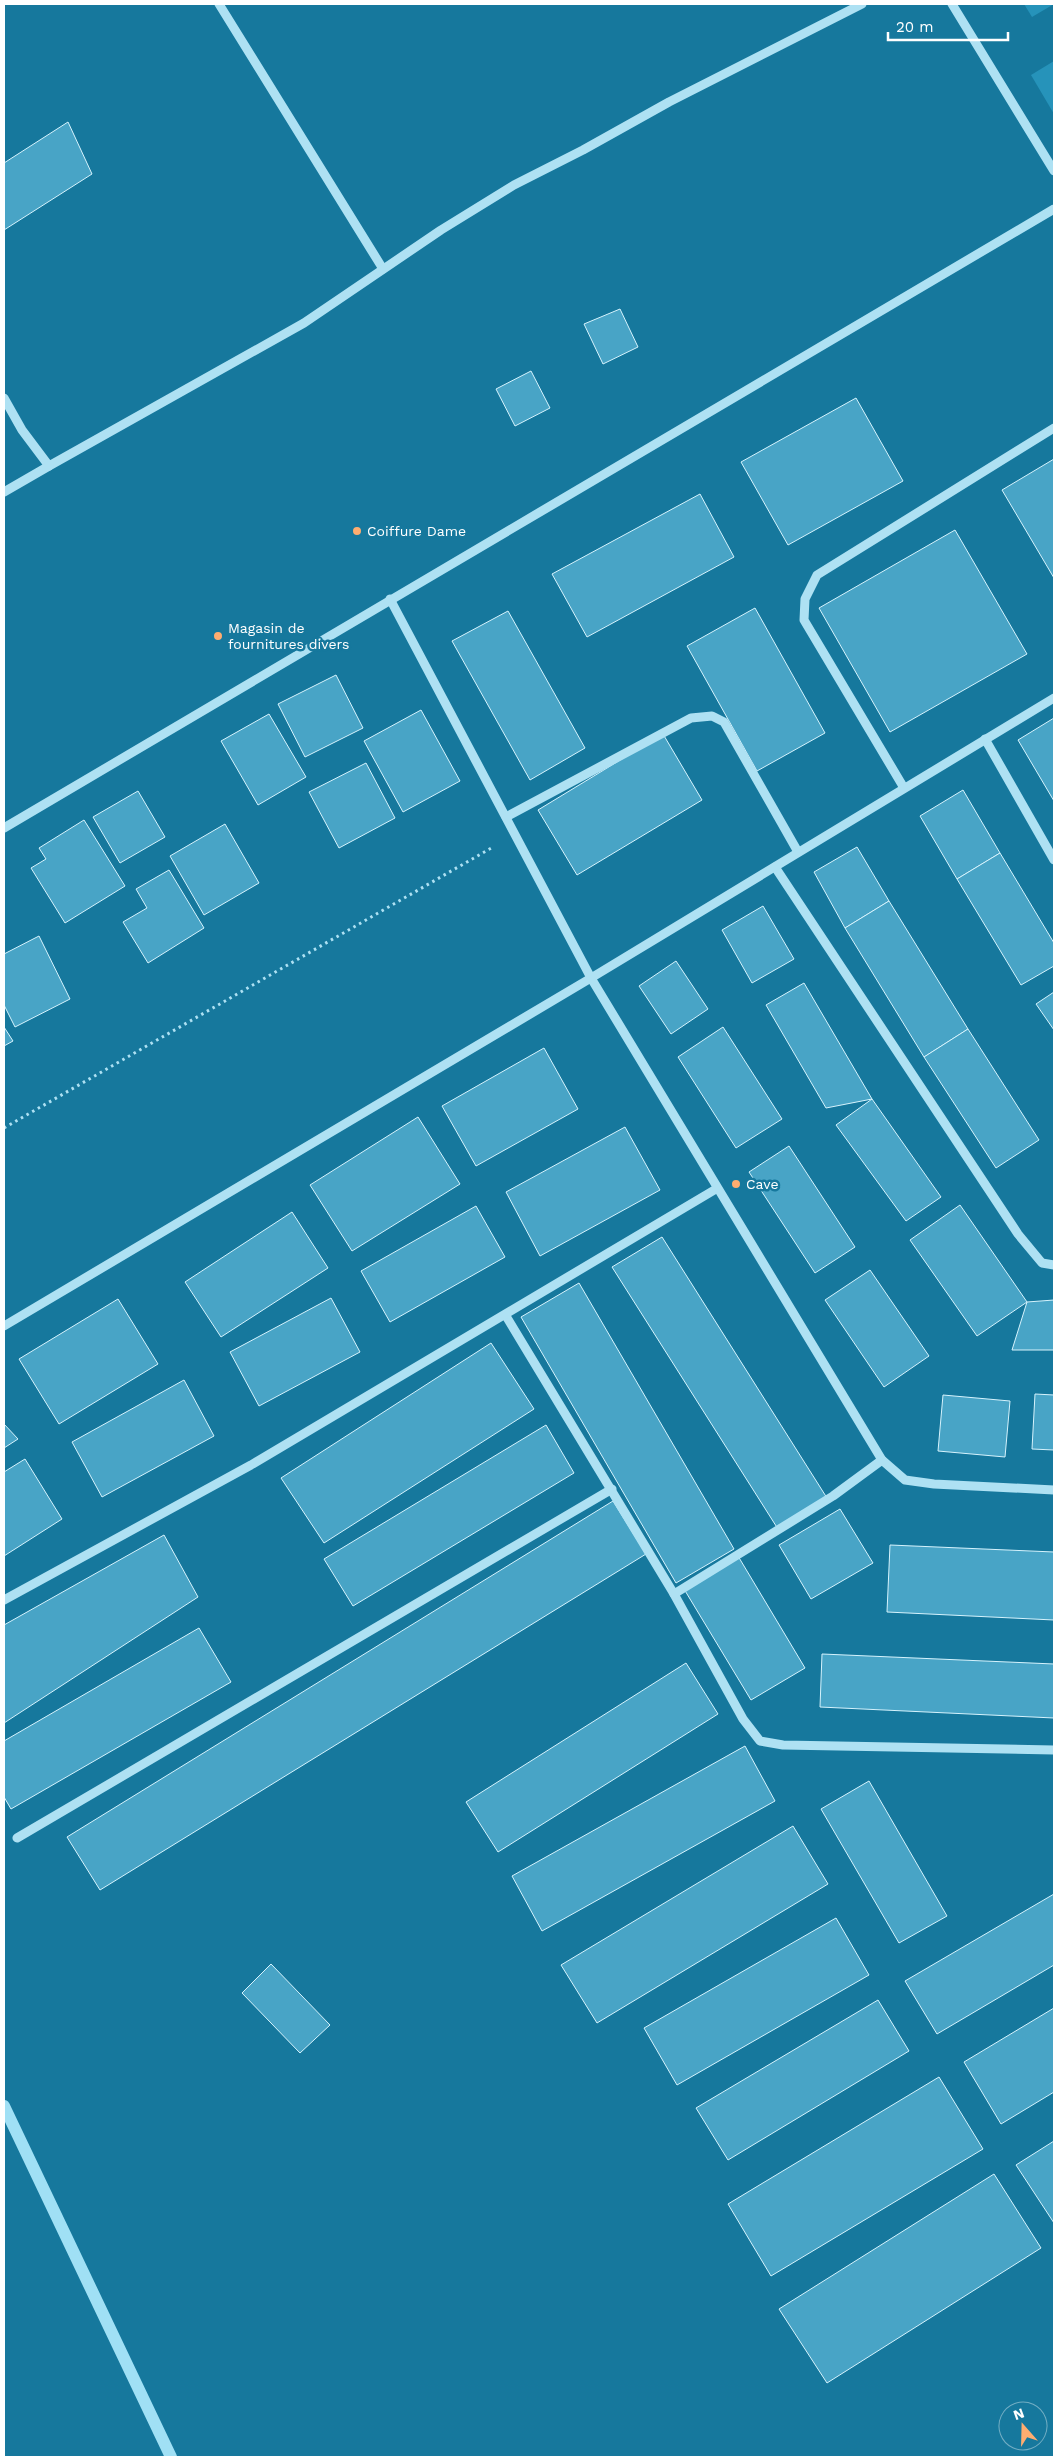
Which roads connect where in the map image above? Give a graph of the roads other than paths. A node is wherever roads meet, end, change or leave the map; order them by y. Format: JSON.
{"nodes":[{"id":1,"x":219,"y":4,"type":"edge"},
{"id":2,"x":862,"y":4,"type":"edge"},
{"id":3,"x":952,"y":4,"type":"edge"},
{"id":4,"x":1054,"y":171,"type":"edge"},
{"id":5,"x":1054,"y":209,"type":"edge"},
{"id":6,"x":383,"y":269,"type":"junction"},
{"id":7,"x":4,"y":398,"type":"edge"},
{"id":8,"x":1054,"y":428,"type":"edge"},
{"id":9,"x":49,"y":466,"type":"junction"},
{"id":10,"x":4,"y":492,"type":"edge"},
{"id":11,"x":390,"y":599,"type":"junction"},
{"id":12,"x":1054,"y":698,"type":"edge"},
{"id":13,"x":985,"y":739,"type":"junction"},
{"id":14,"x":904,"y":788,"type":"junction"},
{"id":15,"x":506,"y":817,"type":"junction"},
{"id":16,"x":4,"y":828,"type":"edge"},
{"id":17,"x":798,"y":852,"type":"junction"},
{"id":18,"x":1054,"y":860,"type":"edge"},
{"id":19,"x":775,"y":866,"type":"junction"},
{"id":20,"x":590,"y":978,"type":"junction"},
{"id":21,"x":716,"y":1189,"type":"junction"},
{"id":22,"x":1054,"y":1265,"type":"edge"},
{"id":23,"x":506,"y":1316,"type":"junction"},
{"id":24,"x":4,"y":1326,"type":"edge"},
{"id":25,"x":882,"y":1460,"type":"junction"},
{"id":26,"x":612,"y":1489,"type":"junction"},
{"id":27,"x":1054,"y":1490,"type":"edge"},
{"id":28,"x":674,"y":1594,"type":"junction"},
{"id":29,"x":4,"y":1600,"type":"edge"},
{"id":30,"x":1054,"y":1750,"type":"edge"},
{"id":31,"x":17,"y":1838,"type":"dead end"}],
"edges":[{"from":1,"to":6,"type":"street"},
{"from":2,"to":6,"type":"street"},
{"from":3,"to":4,"type":"street"},
{"from":5,"to":11,"type":"street"},
{"from":6,"to":9,"type":"street"},
{"from":7,"to":9,"type":"street"},
{"from":8,"to":14,"type":"street"},
{"from":9,"to":10,"type":"street"},
{"from":11,"to":15,"type":"street"},
{"from":11,"to":16,"type":"street"},
{"from":12,"to":13,"type":"street"},
{"from":13,"to":14,"type":"street"},
{"from":13,"to":18,"type":"street"},
{"from":14,"to":17,"type":"street"},
{"from":15,"to":17,"type":"street"},
{"from":15,"to":20,"type":"street"},
{"from":17,"to":19,"type":"street"},
{"from":19,"to":20,"type":"street"},
{"from":19,"to":22,"type":"street"},
{"from":20,"to":21,"type":"street"},
{"from":20,"to":24,"type":"street"},
{"from":21,"to":23,"type":"street"},
{"from":21,"to":25,"type":"street"},
{"from":23,"to":26,"type":"street"},
{"from":23,"to":29,"type":"street"},
{"from":25,"to":27,"type":"street"},
{"from":25,"to":28,"type":"street"},
{"from":26,"to":28,"type":"street"},
{"from":26,"to":31,"type":"street"},
{"from":28,"to":30,"type":"street"}]}
